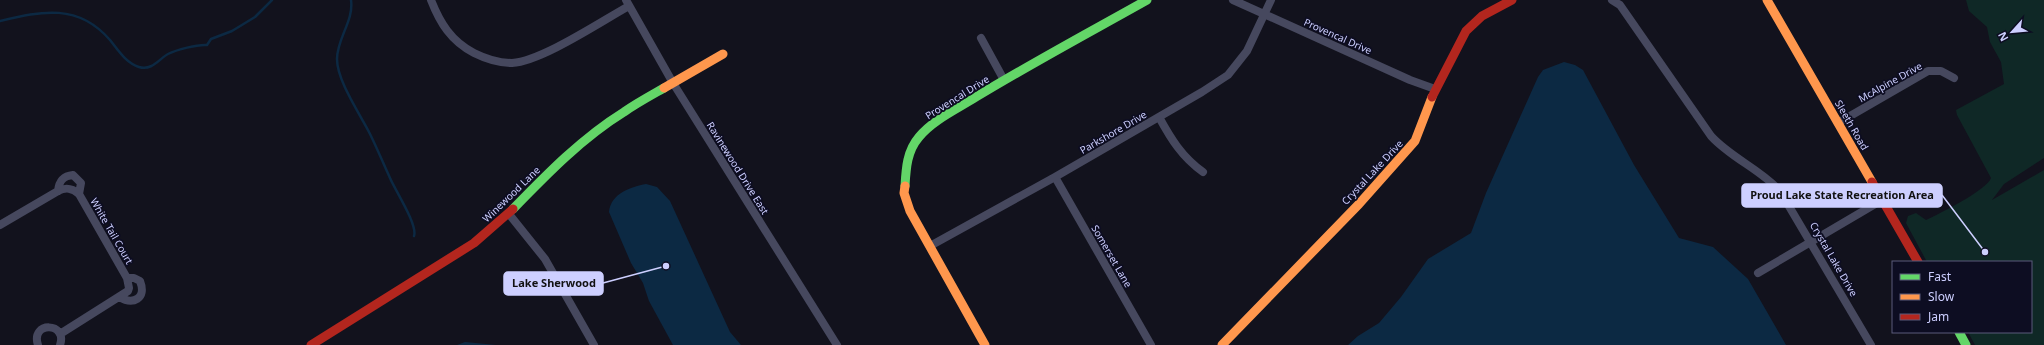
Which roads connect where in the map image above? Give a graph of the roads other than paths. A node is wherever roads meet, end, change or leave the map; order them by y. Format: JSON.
{"nodes":[{"id":1,"x":431,"y":0,"type":"edge"},
{"id":2,"x":1146,"y":0,"type":"edge"},
{"id":3,"x":1233,"y":0,"type":"edge"},
{"id":4,"x":1271,"y":0,"type":"edge"},
{"id":5,"x":1512,"y":0,"type":"edge"},
{"id":6,"x":1612,"y":0,"type":"edge"},
{"id":7,"x":1767,"y":0,"type":"edge"},
{"id":8,"x":627,"y":3,"type":"edge"},
{"id":9,"x":1620,"y":3,"type":"edge"},
{"id":10,"x":1264,"y":14,"type":"junction"},
{"id":11,"x":980,"y":38,"type":"dead end"},
{"id":12,"x":723,"y":54,"type":"dead end"},
{"id":13,"x":1954,"y":78,"type":"dead end"},
{"id":14,"x":1004,"y":80,"type":"junction"},
{"id":15,"x":673,"y":83,"type":"junction"},
{"id":16,"x":1435,"y":89,"type":"junction"},
{"id":17,"x":1159,"y":117,"type":"junction"},
{"id":18,"x":1838,"y":123,"type":"junction"},
{"id":19,"x":1203,"y":172,"type":"dead end"},
{"id":20,"x":1055,"y":177,"type":"junction"},
{"id":21,"x":58,"y":191,"type":"junction"},
{"id":22,"x":79,"y":194,"type":"junction"},
{"id":23,"x":1882,"y":200,"type":"junction"},
{"id":24,"x":509,"y":214,"type":"junction"},
{"id":25,"x":0,"y":225,"type":"edge"},
{"id":26,"x":1811,"y":242,"type":"junction"},
{"id":27,"x":930,"y":246,"type":"junction"},
{"id":28,"x":1917,"y":261,"type":"edge"},
{"id":29,"x":1758,"y":273,"type":"dead end"},
{"id":30,"x":127,"y":278,"type":"junction"},
{"id":31,"x":119,"y":297,"type":"junction"},
{"id":32,"x":1960,"y":333,"type":"edge"},
{"id":33,"x":60,"y":334,"type":"junction"},
{"id":34,"x":38,"y":345,"type":"edge"},
{"id":35,"x":60,"y":345,"type":"edge"},
{"id":36,"x":311,"y":345,"type":"edge"},
{"id":37,"x":594,"y":345,"type":"edge"},
{"id":38,"x":837,"y":345,"type":"edge"},
{"id":39,"x":985,"y":345,"type":"edge"},
{"id":40,"x":1150,"y":345,"type":"edge"},
{"id":41,"x":1222,"y":345,"type":"edge"},
{"id":42,"x":1871,"y":345,"type":"edge"},
{"id":43,"x":1966,"y":345,"type":"edge"}],
"edges":[{"from":1,"to":8,"type":"street"},
{"from":2,"to":14,"type":"street","name":"Provencal Drive"},
{"from":3,"to":10,"type":"street","name":"Provencal Drive"},
{"from":4,"to":10,"type":"street","name":"Parkshore Drive"},
{"from":5,"to":16,"type":"street","name":"Crystal Lake Drive"},
{"from":6,"to":9,"type":"street","name":"Crystal Lake Drive"},
{"from":7,"to":18,"type":"street","name":"Sleeth Road"},
{"from":8,"to":15,"type":"street","name":"Ravinewood Drive East"},
{"from":9,"to":26,"type":"street","name":"Crystal Lake Drive"},
{"from":10,"to":16,"type":"street","name":"Provencal Drive"},
{"from":10,"to":17,"type":"street","name":"Parkshore Drive"},
{"from":11,"to":14,"type":"street"},
{"from":12,"to":15,"type":"street","name":"Winewood Lane"},
{"from":13,"to":18,"type":"street","name":"McAlpine Drive"},
{"from":14,"to":27,"type":"street","name":"Provencal Drive"},
{"from":15,"to":24,"type":"street","name":"Winewood Lane"},
{"from":15,"to":38,"type":"street","name":"Ravinewood Drive East"},
{"from":16,"to":41,"type":"street","name":"Crystal Lake Drive"},
{"from":17,"to":19,"type":"street"},
{"from":17,"to":20,"type":"street","name":"Parkshore Drive"},
{"from":18,"to":23,"type":"street","name":"Sleeth Road"},
{"from":20,"to":27,"type":"street","name":"Parkshore Drive"},
{"from":20,"to":40,"type":"street","name":"Somerset Lane"},
{"from":21,"to":22,"type":"street","name":"White Tail Court"},
{"from":21,"to":22,"type":"street","name":"White Tail Court"},
{"from":21,"to":25,"type":"street","name":"White Tail Court"},
{"from":22,"to":30,"type":"street","name":"White Tail Court"},
{"from":23,"to":26,"type":"street"},
{"from":23,"to":28,"type":"street","name":"Sleeth Road"},
{"from":24,"to":36,"type":"street","name":"Winewood Lane"},
{"from":24,"to":37,"type":"street"},
{"from":26,"to":29,"type":"street"},
{"from":26,"to":42,"type":"street","name":"Crystal Lake Drive"},
{"from":27,"to":39,"type":"street","name":"Provencal Drive"},
{"from":30,"to":31,"type":"street","name":"White Tail Court"},
{"from":30,"to":31,"type":"street","name":"White Tail Court"},
{"from":31,"to":33,"type":"street","name":"White Tail Court"},
{"from":32,"to":43,"type":"street"},
{"from":33,"to":34,"type":"street"},
{"from":33,"to":35,"type":"street"}]}
